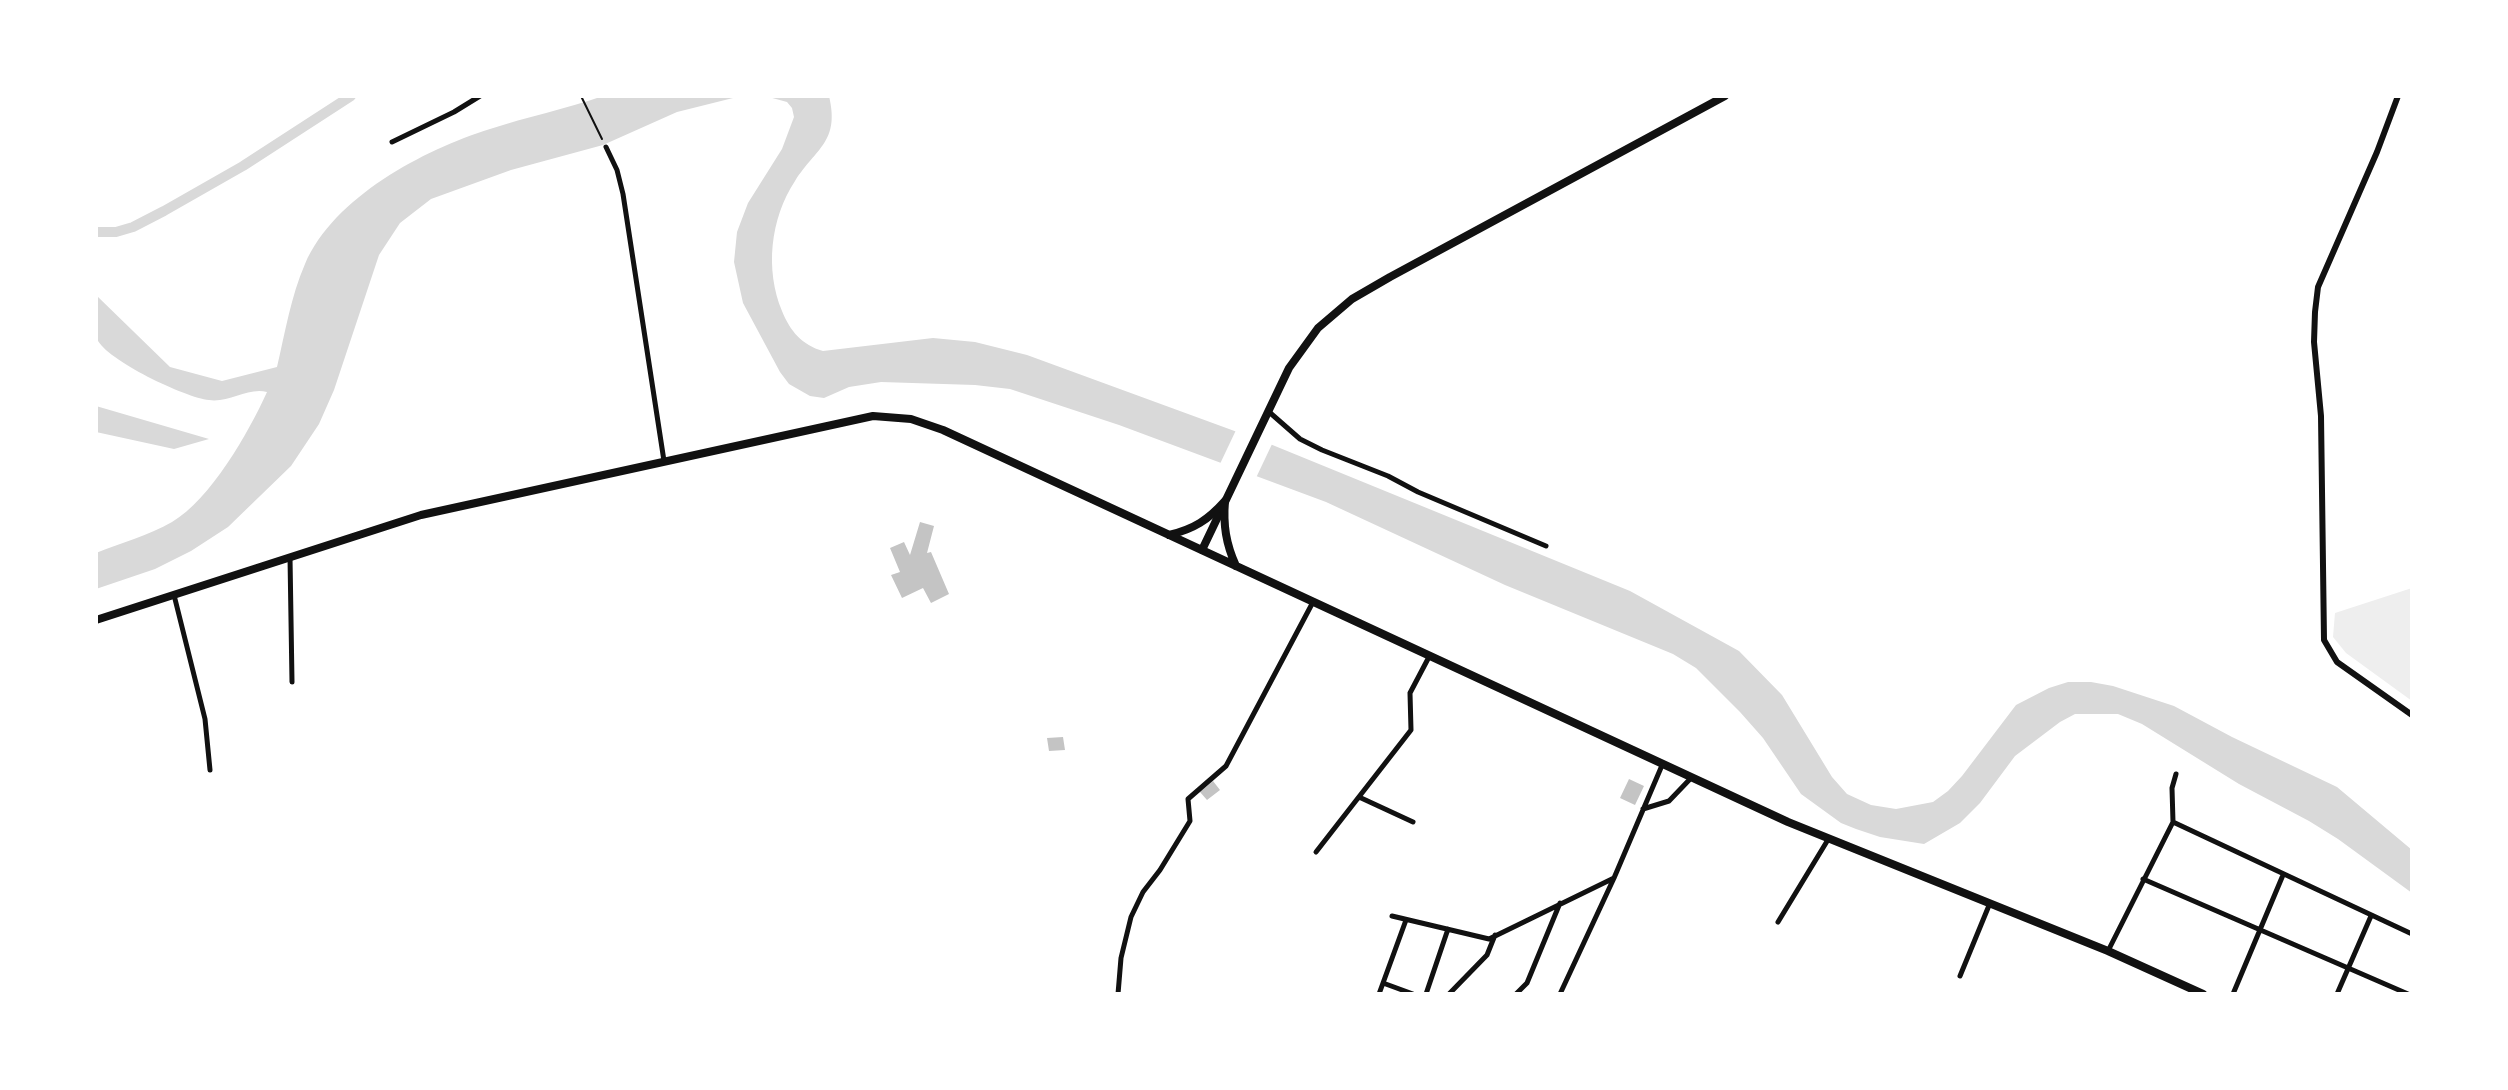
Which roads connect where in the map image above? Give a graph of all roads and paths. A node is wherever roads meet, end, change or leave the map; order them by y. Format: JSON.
{"nodes":[{"id":1,"x":480,"y":96,"type":"edge"},
{"id":2,"x":581,"y":96,"type":"edge"},
{"id":3,"x":1725,"y":96,"type":"edge"},
{"id":4,"x":2398,"y":96,"type":"edge"},
{"id":5,"x":392,"y":142,"type":"dead end"},
{"id":6,"x":606,"y":146,"type":"joint"},
{"id":7,"x":1266,"y":415,"type":"junction"},
{"id":8,"x":664,"y":461,"type":"junction"},
{"id":9,"x":1225,"y":501,"type":"junction"},
{"id":10,"x":1169,"y":535,"type":"junction"},
{"id":11,"x":1546,"y":546,"type":"dead end"},
{"id":12,"x":1202,"y":550,"type":"junction"},
{"id":13,"x":290,"y":557,"type":"junction"},
{"id":14,"x":1236,"y":566,"type":"junction"},
{"id":15,"x":174,"y":595,"type":"junction"},
{"id":16,"x":1313,"y":602,"type":"junction"},
{"id":17,"x":96,"y":620,"type":"edge"},
{"id":18,"x":1430,"y":655,"type":"junction"},
{"id":19,"x":292,"y":682,"type":"dead end"},
{"id":20,"x":2412,"y":715,"type":"edge"},
{"id":21,"x":1663,"y":763,"type":"junction"},
{"id":22,"x":210,"y":770,"type":"dead end"},
{"id":23,"x":2176,"y":774,"type":"dead end"},
{"id":24,"x":1692,"y":777,"type":"junction"},
{"id":25,"x":1359,"y":797,"type":"junction"},
{"id":26,"x":1643,"y":809,"type":"junction"},
{"id":27,"x":1413,"y":822,"type":"dead end"},
{"id":28,"x":2172,"y":822,"type":"junction"},
{"id":29,"x":1829,"y":838,"type":"junction"},
{"id":30,"x":1316,"y":852,"type":"dead end"},
{"id":31,"x":2283,"y":876,"type":"junction"},
{"id":32,"x":1614,"y":878,"type":"junction"},
{"id":33,"x":2143,"y":879,"type":"junction"},
{"id":34,"x":1560,"y":903,"type":"junction"},
{"id":35,"x":1990,"y":903,"type":"junction"},
{"id":36,"x":1392,"y":916,"type":"dead end"},
{"id":37,"x":2371,"y":916,"type":"junction"},
{"id":38,"x":1406,"y":920,"type":"junction"},
{"id":39,"x":1778,"y":922,"type":"dead end"},
{"id":40,"x":1448,"y":929,"type":"junction"},
{"id":41,"x":2261,"y":929,"type":"junction"},
{"id":42,"x":2412,"y":934,"type":"edge"},
{"id":43,"x":1495,"y":935,"type":"junction"},
{"id":44,"x":2108,"y":951,"type":"junction"},
{"id":45,"x":2348,"y":969,"type":"junction"},
{"id":46,"x":1960,"y":976,"type":"dead end"},
{"id":47,"x":1383,"y":983,"type":"junction"},
{"id":48,"x":1118,"y":994,"type":"edge"},
{"id":49,"x":1379,"y":994,"type":"edge"},
{"id":50,"x":1413,"y":994,"type":"edge"},
{"id":51,"x":1426,"y":994,"type":"edge"},
{"id":52,"x":1449,"y":994,"type":"edge"},
{"id":53,"x":1516,"y":994,"type":"edge"},
{"id":54,"x":1560,"y":994,"type":"edge"},
{"id":55,"x":2203,"y":994,"type":"edge"},
{"id":56,"x":2233,"y":994,"type":"edge"},
{"id":57,"x":2337,"y":994,"type":"edge"},
{"id":58,"x":2408,"y":994,"type":"edge"}],
"edges":[{"from":1,"to":5,"type":"street"},
{"from":2,"to":6,"type":"path"},
{"from":3,"to":7,"type":"main road"},
{"from":4,"to":20,"type":"street"},
{"from":6,"to":8,"type":"street"},
{"from":7,"to":9,"type":"main road"},
{"from":7,"to":11,"type":"street"},
{"from":8,"to":10,"type":"main road"},
{"from":8,"to":13,"type":"main road"},
{"from":9,"to":10,"type":"main road"},
{"from":9,"to":12,"type":"main road"},
{"from":9,"to":14,"type":"main road"},
{"from":10,"to":12,"type":"main road"},
{"from":12,"to":14,"type":"main road"},
{"from":13,"to":15,"type":"main road"},
{"from":13,"to":19,"type":"street"},
{"from":14,"to":16,"type":"main road"},
{"from":15,"to":17,"type":"main road"},
{"from":15,"to":22,"type":"street"},
{"from":16,"to":18,"type":"main road"},
{"from":16,"to":48,"type":"street"},
{"from":18,"to":21,"type":"main road"},
{"from":18,"to":25,"type":"street"},
{"from":21,"to":24,"type":"main road"},
{"from":21,"to":26,"type":"street"},
{"from":23,"to":28,"type":"street"},
{"from":24,"to":26,"type":"street"},
{"from":24,"to":29,"type":"main road"},
{"from":25,"to":27,"type":"street"},
{"from":25,"to":30,"type":"street"},
{"from":26,"to":32,"type":"street"},
{"from":28,"to":31,"type":"street"},
{"from":28,"to":33,"type":"street"},
{"from":29,"to":35,"type":"main road"},
{"from":29,"to":39,"type":"street"},
{"from":31,"to":37,"type":"street"},
{"from":31,"to":41,"type":"street"},
{"from":32,"to":34,"type":"street"},
{"from":32,"to":54,"type":"street"},
{"from":33,"to":41,"type":"street"},
{"from":33,"to":44,"type":"street"},
{"from":34,"to":43,"type":"street"},
{"from":34,"to":53,"type":"street"},
{"from":35,"to":44,"type":"main road"},
{"from":35,"to":46,"type":"street"},
{"from":36,"to":38,"type":"street"},
{"from":37,"to":42,"type":"street"},
{"from":37,"to":45,"type":"street"},
{"from":38,"to":40,"type":"street"},
{"from":38,"to":47,"type":"street"},
{"from":40,"to":43,"type":"street"},
{"from":40,"to":51,"type":"street"},
{"from":41,"to":45,"type":"street"},
{"from":41,"to":56,"type":"street"},
{"from":43,"to":52,"type":"street"},
{"from":44,"to":55,"type":"main road"},
{"from":45,"to":57,"type":"street"},
{"from":45,"to":58,"type":"street"},
{"from":47,"to":49,"type":"street"},
{"from":47,"to":50,"type":"street"}]}
